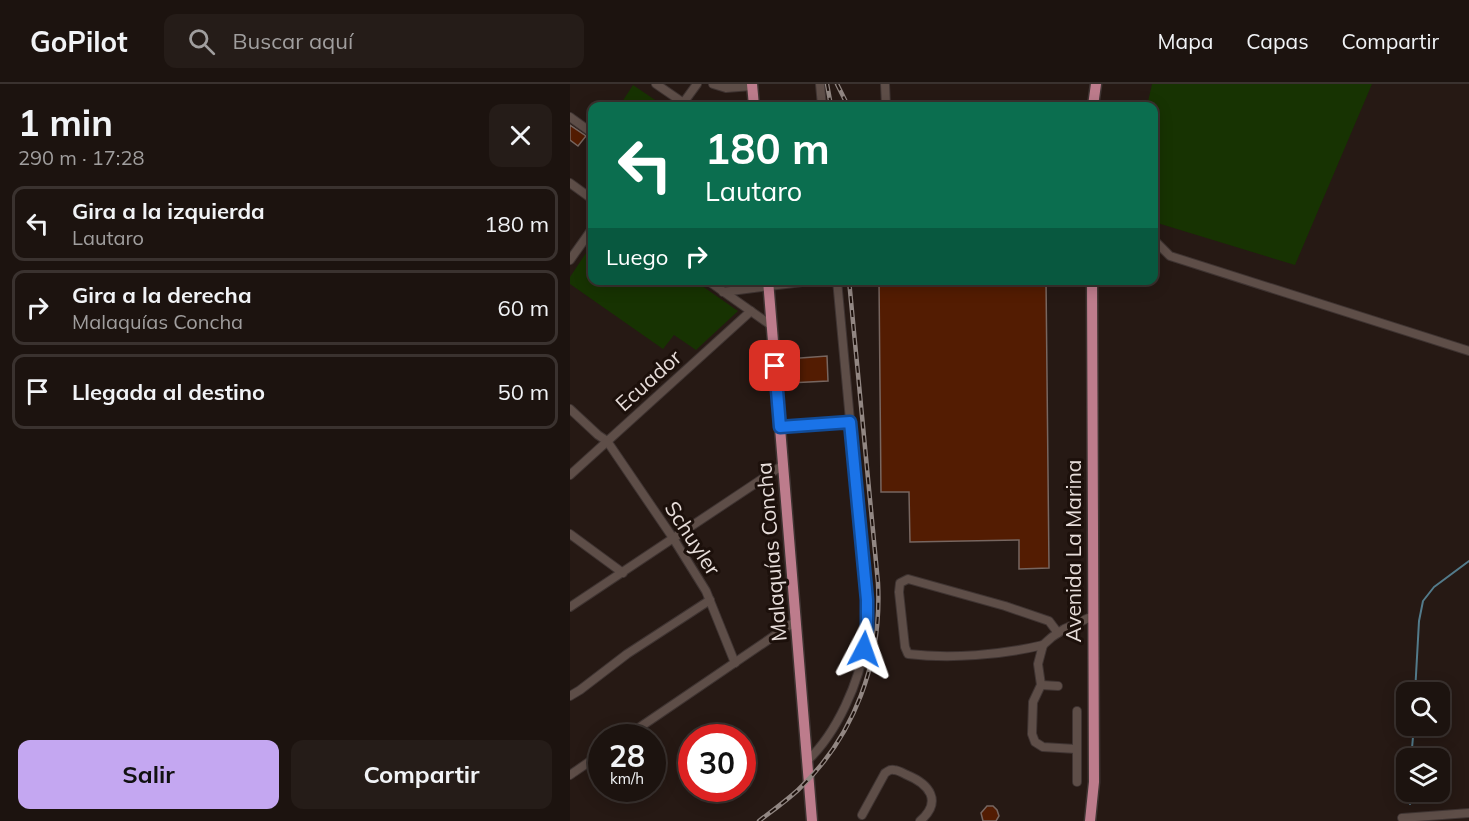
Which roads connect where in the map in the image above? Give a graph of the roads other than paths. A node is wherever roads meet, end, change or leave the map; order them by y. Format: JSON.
{"nodes":[{"id":1,"x":656,"y":84,"type":"edge"},
{"id":2,"x":697,"y":84,"type":"edge"},
{"id":3,"x":713,"y":84,"type":"edge"},
{"id":4,"x":820,"y":84,"type":"edge"},
{"id":5,"x":885,"y":84,"type":"edge"},
{"id":6,"x":1096,"y":84,"type":"edge"},
{"id":7,"x":752,"y":85,"type":"edge"},
{"id":8,"x":680,"y":102,"type":"edge"},
{"id":9,"x":686,"y":102,"type":"edge"},
{"id":10,"x":754,"y":102,"type":"edge"},
{"id":11,"x":822,"y":102,"type":"edge"},
{"id":12,"x":886,"y":102,"type":"edge"},
{"id":13,"x":1094,"y":102,"type":"edge"},
{"id":14,"x":570,"y":117,"type":"edge"},
{"id":15,"x":588,"y":130,"type":"dead end"},
{"id":16,"x":570,"y":183,"type":"edge"},
{"id":17,"x":588,"y":196,"type":"edge"},
{"id":18,"x":588,"y":235,"type":"edge"},
{"id":19,"x":1158,"y":244,"type":"edge"},
{"id":20,"x":570,"y":260,"type":"edge"},
{"id":21,"x":714,"y":285,"type":"edge"},
{"id":22,"x":759,"y":285,"type":"edge"},
{"id":23,"x":769,"y":285,"type":"edge"},
{"id":24,"x":837,"y":285,"type":"edge"},
{"id":25,"x":1092,"y":285,"type":"edge"},
{"id":26,"x":723,"y":292,"type":"junction"},
{"id":27,"x":751,"y":311,"type":"junction"},
{"id":28,"x":772,"y":326,"type":"junction"},
{"id":29,"x":1469,"y":351,"type":"edge"},
{"id":30,"x":570,"y":409,"type":"edge"},
{"id":31,"x":850,"y":422,"type":"junction"},
{"id":32,"x":780,"y":427,"type":"junction"},
{"id":33,"x":607,"y":441,"type":"junction"},
{"id":34,"x":783,"y":465,"type":"junction"},
{"id":35,"x":570,"y":475,"type":"edge"},
{"id":36,"x":570,"y":534,"type":"edge"},
{"id":37,"x":673,"y":538,"type":"junction"},
{"id":38,"x":623,"y":573,"type":"junction"},
{"id":39,"x":710,"y":600,"type":"junction"},
{"id":40,"x":570,"y":607,"type":"edge"},
{"id":41,"x":1093,"y":616,"type":"junction"},
{"id":42,"x":796,"y":621,"type":"junction"},
{"id":43,"x":1058,"y":633,"type":"junction"},
{"id":44,"x":1043,"y":645,"type":"junction"},
{"id":45,"x":735,"y":663,"type":"junction"},
{"id":46,"x":1041,"y":685,"type":"junction"},
{"id":47,"x":1058,"y":686,"type":"dead end"},
{"id":48,"x":570,"y":696,"type":"edge"},
{"id":49,"x":1077,"y":711,"type":"dead end"},
{"id":50,"x":645,"y":724,"type":"edge"},
{"id":51,"x":1076,"y":749,"type":"junction"},
{"id":52,"x":807,"y":760,"type":"junction"},
{"id":53,"x":588,"y":763,"type":"edge"},
{"id":54,"x":570,"y":775,"type":"edge"},
{"id":55,"x":1077,"y":782,"type":"dead end"},
{"id":56,"x":1469,"y":813,"type":"edge"},
{"id":57,"x":862,"y":815,"type":"dead end"},
{"id":58,"x":1402,"y":818,"type":"dead end"},
{"id":59,"x":812,"y":821,"type":"edge"},
{"id":60,"x":920,"y":821,"type":"edge"},
{"id":61,"x":1090,"y":821,"type":"edge"}],
"edges":[{"from":1,"to":8,"type":"street"},
{"from":2,"to":9,"type":"street"},
{"from":3,"to":7,"type":"street"},
{"from":4,"to":11,"type":"street"},
{"from":5,"to":12,"type":"street"},
{"from":6,"to":13,"type":"main road"},
{"from":7,"to":10,"type":"main road"},
{"from":14,"to":15,"type":"street"},
{"from":16,"to":17,"type":"street"},
{"from":18,"to":20,"type":"street"},
{"from":19,"to":29,"type":"street"},
{"from":21,"to":26,"type":"street"},
{"from":22,"to":26,"type":"street"},
{"from":23,"to":28,"type":"main road","name":"Malaquías Concha"},
{"from":24,"to":31,"type":"street"},
{"from":25,"to":41,"type":"main road","name":"Avenida La Marina"},
{"from":26,"to":27,"type":"street"},
{"from":27,"to":28,"type":"street"},
{"from":27,"to":33,"type":"street","name":"Ecuador"},
{"from":28,"to":32,"type":"main road","name":"Malaquías Concha"},
{"from":30,"to":33,"type":"street","name":"Schuyler"},
{"from":31,"to":32,"type":"street"},
{"from":31,"to":52,"type":"street"},
{"from":32,"to":34,"type":"main road","name":"Malaquías Concha"},
{"from":33,"to":35,"type":"street","name":"Ecuador"},
{"from":33,"to":37,"type":"street","name":"Schuyler"},
{"from":34,"to":37,"type":"street"},
{"from":34,"to":42,"type":"main road","name":"Malaquías Concha"},
{"from":36,"to":38,"type":"street"},
{"from":37,"to":38,"type":"street"},
{"from":37,"to":39,"type":"street","name":"Schuyler"},
{"from":38,"to":40,"type":"street"},
{"from":39,"to":45,"type":"street","name":"Schuyler"},
{"from":39,"to":48,"type":"street"},
{"from":41,"to":43,"type":"street"},
{"from":41,"to":61,"type":"main road","name":"Avenida La Marina"},
{"from":42,"to":45,"type":"street"},
{"from":42,"to":52,"type":"main road","name":"Malaquías Concha"},
{"from":43,"to":44,"type":"street"},
{"from":43,"to":44,"type":"street"},
{"from":44,"to":46,"type":"street"},
{"from":45,"to":50,"type":"street"},
{"from":46,"to":47,"type":"street"},
{"from":46,"to":51,"type":"street"},
{"from":49,"to":51,"type":"street"},
{"from":51,"to":55,"type":"street"},
{"from":52,"to":59,"type":"main road","name":"Malaquías Concha"},
{"from":53,"to":54,"type":"street"},
{"from":56,"to":58,"type":"street"},
{"from":57,"to":60,"type":"street"}]}
